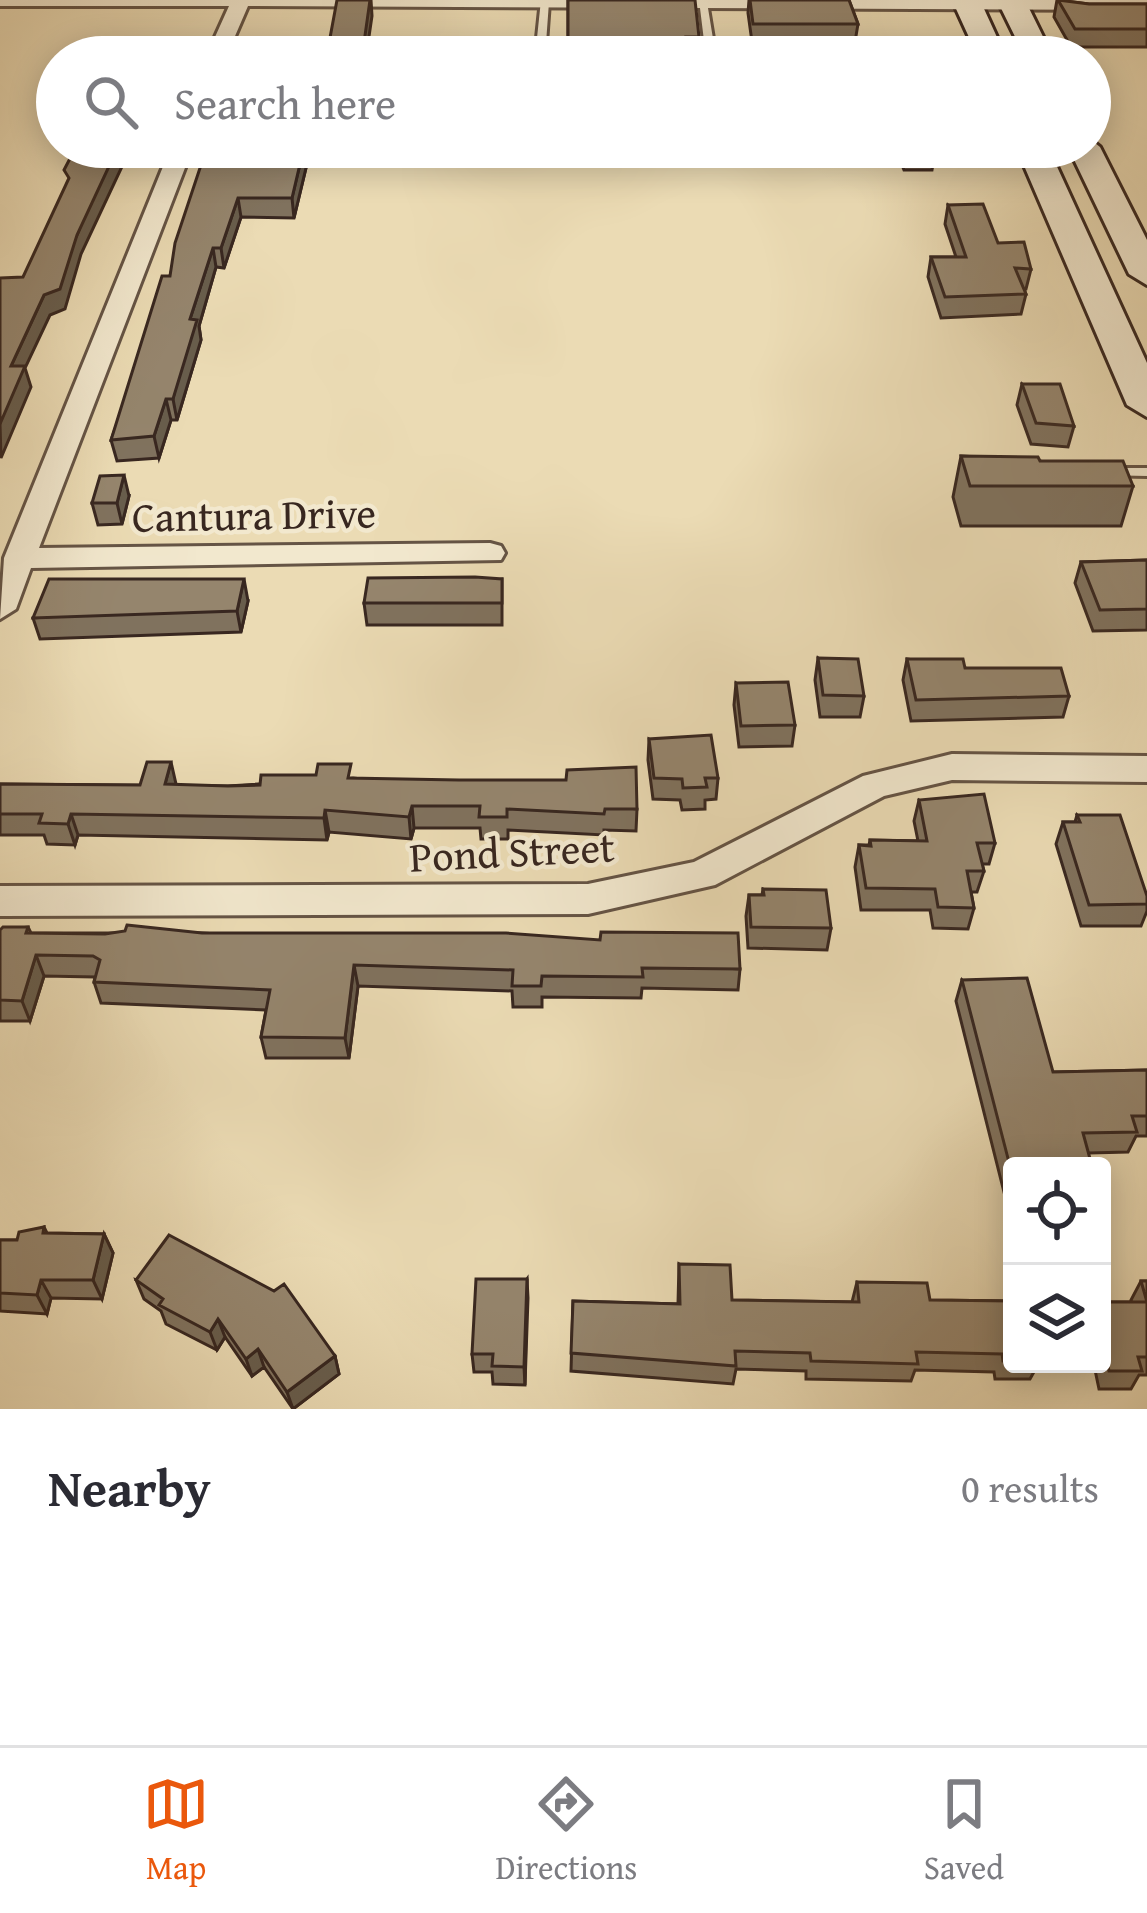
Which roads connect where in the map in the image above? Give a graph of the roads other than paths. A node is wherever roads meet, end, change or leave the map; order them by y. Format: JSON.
{"nodes":[{"id":1,"x":0,"y":0,"type":"edge"},
{"id":2,"x":241,"y":1,"type":"edge"},
{"id":3,"x":544,"y":2,"type":"edge"},
{"id":4,"x":703,"y":2,"type":"edge"},
{"id":5,"x":967,"y":2,"type":"edge"},
{"id":6,"x":1012,"y":2,"type":"edge"},
{"id":7,"x":1147,"y":4,"type":"edge"},
{"id":8,"x":225,"y":36,"type":"edge"},
{"id":9,"x":542,"y":36,"type":"edge"},
{"id":10,"x":708,"y":36,"type":"edge"},
{"id":11,"x":982,"y":36,"type":"edge"},
{"id":12,"x":1029,"y":36,"type":"edge"},
{"id":13,"x":174,"y":168,"type":"edge"},
{"id":14,"x":1041,"y":168,"type":"edge"},
{"id":15,"x":1094,"y":168,"type":"edge"},
{"id":16,"x":1128,"y":236,"type":"junction"},
{"id":17,"x":1072,"y":237,"type":"junction"},
{"id":18,"x":1147,"y":274,"type":"edge"},
{"id":19,"x":1147,"y":405,"type":"edge"},
{"id":20,"x":1084,"y":471,"type":"edge"},
{"id":21,"x":1147,"y":472,"type":"edge"},
{"id":22,"x":490,"y":554,"type":"dead end"},
{"id":23,"x":19,"y":558,"type":"junction"},
{"id":24,"x":0,"y":609,"type":"edge"},
{"id":25,"x":1147,"y":769,"type":"edge"},
{"id":26,"x":0,"y":902,"type":"edge"}],
"edges":[{"from":1,"to":2,"type":"street"},
{"from":2,"to":3,"type":"street"},
{"from":2,"to":8,"type":"street"},
{"from":3,"to":4,"type":"street"},
{"from":3,"to":9,"type":"lane"},
{"from":4,"to":5,"type":"street"},
{"from":4,"to":10,"type":"lane"},
{"from":5,"to":6,"type":"street"},
{"from":5,"to":11,"type":"main road"},
{"from":6,"to":7,"type":"street"},
{"from":6,"to":12,"type":"main road"},
{"from":13,"to":23,"type":"street"},
{"from":14,"to":17,"type":"main road"},
{"from":15,"to":16,"type":"main road"},
{"from":16,"to":17,"type":"main road"},
{"from":16,"to":18,"type":"main road"},
{"from":17,"to":19,"type":"main road"},
{"from":20,"to":21,"type":"lane"},
{"from":22,"to":23,"type":"street","name":"Cantura Drive"},
{"from":23,"to":24,"type":"street"},
{"from":25,"to":26,"type":"street","name":"Pond Street"}]}
